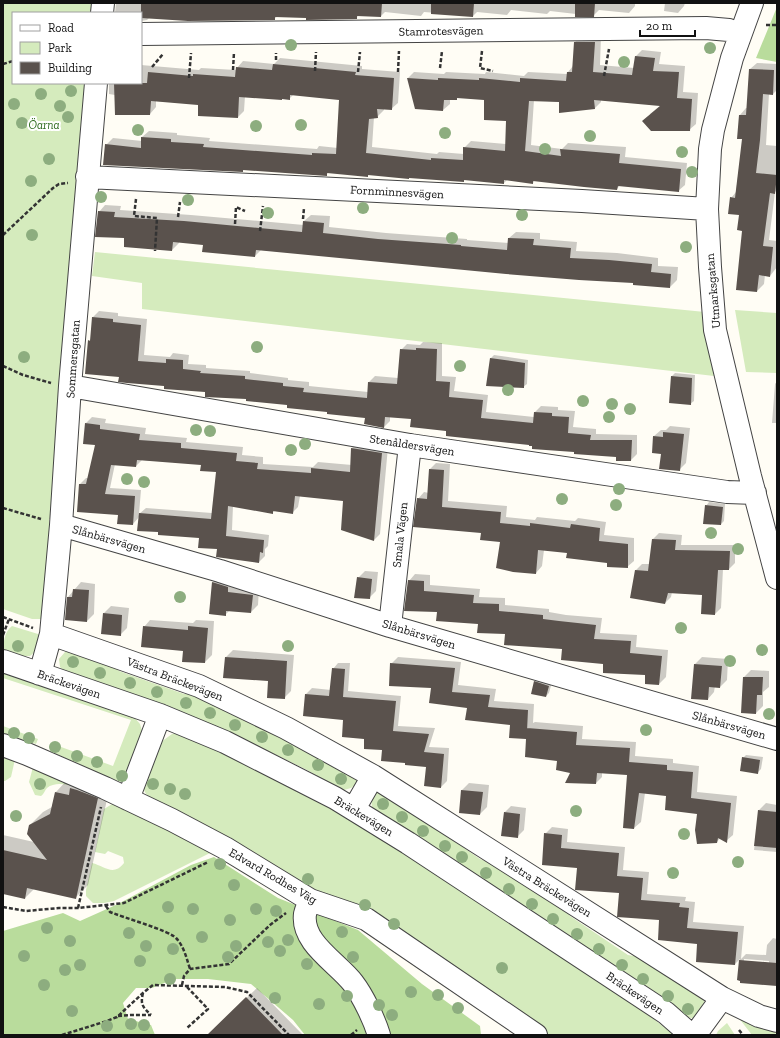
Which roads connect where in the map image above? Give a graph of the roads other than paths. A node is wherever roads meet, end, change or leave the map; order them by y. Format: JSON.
{"nodes":[{"id":1,"x":752,"y":3,"type":"edge"},
{"id":2,"x":142,"y":34,"type":"edge"},
{"id":3,"x":740,"y":34,"type":"junction"},
{"id":4,"x":96,"y":84,"type":"edge"},
{"id":5,"x":87,"y":178,"type":"junction"},
{"id":6,"x":707,"y":209,"type":"junction"},
{"id":7,"x":70,"y":386,"type":"junction"},
{"id":8,"x":410,"y":445,"type":"junction"},
{"id":9,"x":755,"y":493,"type":"junction"},
{"id":10,"x":61,"y":525,"type":"junction"},
{"id":11,"x":777,"y":578,"type":"edge"},
{"id":12,"x":390,"y":626,"type":"junction"},
{"id":13,"x":51,"y":634,"type":"junction"},
{"id":14,"x":3,"y":661,"type":"edge"},
{"id":15,"x":40,"y":674,"type":"junction"},
{"id":16,"x":160,"y":715,"type":"junction"},
{"id":17,"x":777,"y":739,"type":"edge"},
{"id":18,"x":3,"y":745,"type":"edge"},
{"id":19,"x":372,"y":776,"type":"junction"},
{"id":20,"x":128,"y":799,"type":"junction"},
{"id":21,"x":354,"y":809,"type":"junction"},
{"id":22,"x":310,"y":900,"type":"junction"},
{"id":23,"x":722,"y":998,"type":"junction"},
{"id":24,"x":777,"y":1022,"type":"edge"},
{"id":25,"x":379,"y":1035,"type":"edge"},
{"id":26,"x":536,"y":1035,"type":"edge"},
{"id":27,"x":691,"y":1035,"type":"edge"},
{"id":28,"x":695,"y":1035,"type":"edge"}],
"edges":[{"from":1,"to":3,"type":"street","name":"Utmarksgatan"},
{"from":2,"to":3,"type":"street","name":"Stamrotesvägen"},
{"from":3,"to":6,"type":"street","name":"Utmarksgatan"},
{"from":4,"to":5,"type":"street","name":"Sommersgatan"},
{"from":5,"to":6,"type":"street","name":"Fornminnesvägen"},
{"from":5,"to":7,"type":"street","name":"Sommersgatan"},
{"from":6,"to":9,"type":"street","name":"Utmarksgatan"},
{"from":7,"to":8,"type":"street","name":"Stenåldersvägen"},
{"from":7,"to":10,"type":"street","name":"Sommersgatan"},
{"from":8,"to":9,"type":"street","name":"Stenåldersvägen"},
{"from":8,"to":12,"type":"street","name":"Smala Vägen"},
{"from":9,"to":11,"type":"street","name":"Utmarksgatan"},
{"from":10,"to":12,"type":"street","name":"Slånbärsvägen"},
{"from":10,"to":13,"type":"street","name":"Sommersgatan"},
{"from":12,"to":17,"type":"street","name":"Slånbärsvägen"},
{"from":13,"to":15,"type":"street"},
{"from":13,"to":19,"type":"street","name":"Västra Bräckevägen"},
{"from":14,"to":15,"type":"street","name":"Bräckevägen"},
{"from":15,"to":16,"type":"street","name":"Bräckevägen"},
{"from":16,"to":20,"type":"street"},
{"from":16,"to":21,"type":"street","name":"Bräckevägen"},
{"from":18,"to":20,"type":"street","name":"Edvard Rodhes Väg"},
{"from":19,"to":21,"type":"street"},
{"from":19,"to":23,"type":"street","name":"Västra Bräckevägen"},
{"from":20,"to":22,"type":"street","name":"Edvard Rodhes Väg"},
{"from":21,"to":27,"type":"street","name":"Bräckevägen"},
{"from":22,"to":25,"type":"street"},
{"from":22,"to":26,"type":"street","name":"Edvard Rodhes Väg"},
{"from":23,"to":24,"type":"street","name":"Västra Bräckevägen"},
{"from":23,"to":28,"type":"street"}]}
